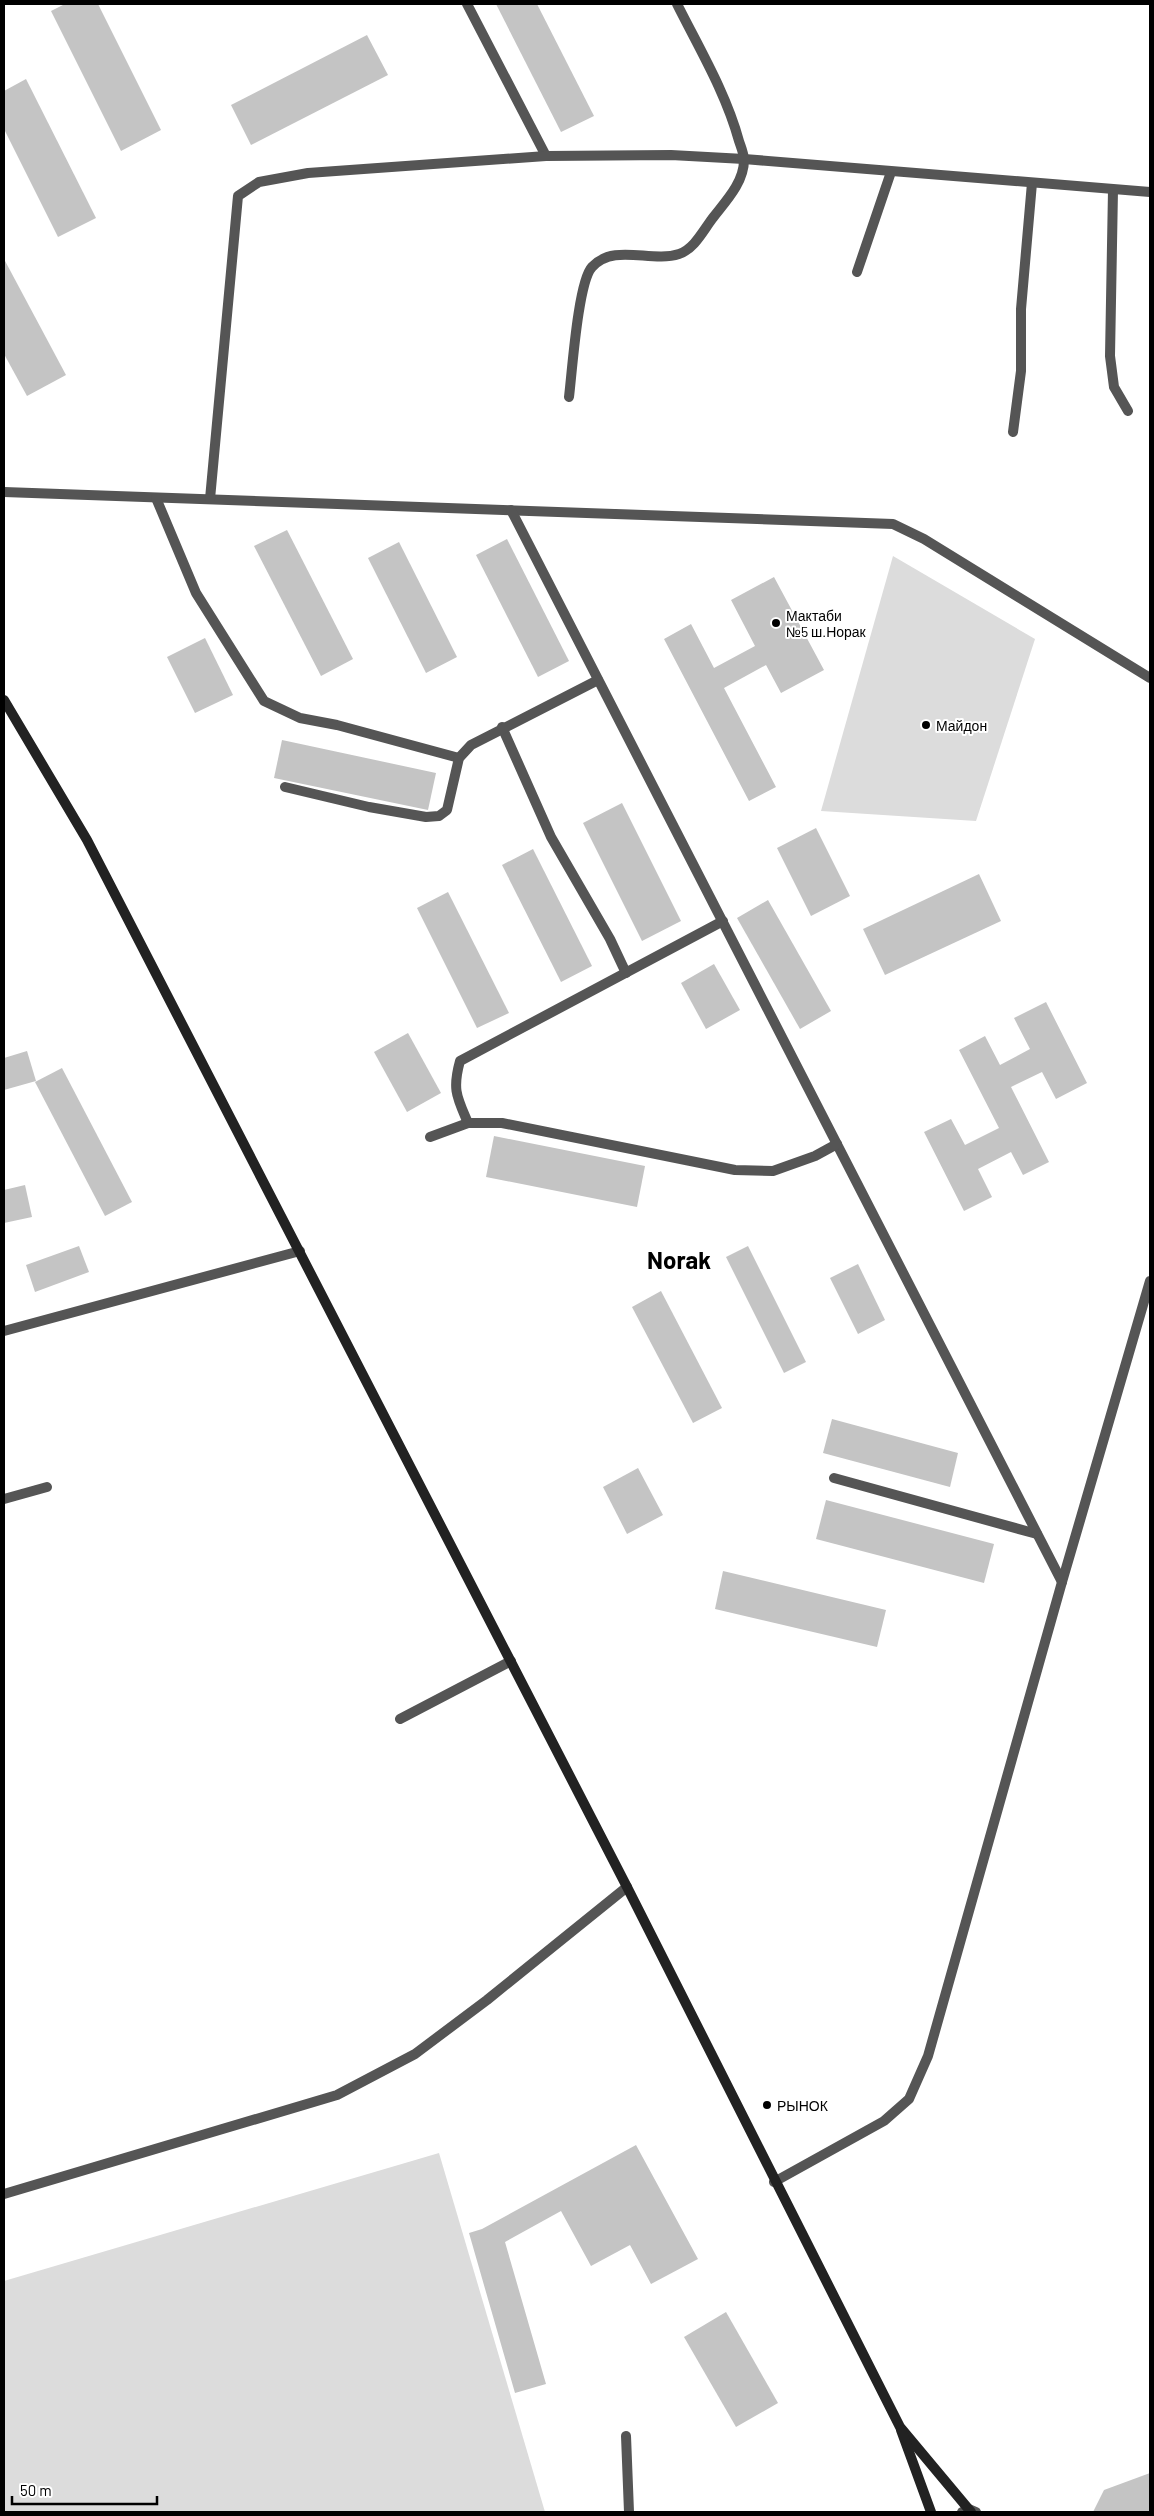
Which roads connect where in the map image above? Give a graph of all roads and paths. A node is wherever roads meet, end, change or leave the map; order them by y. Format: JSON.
{"nodes":[{"id":1,"x":467,"y":4,"type":"edge"},
{"id":2,"x":677,"y":4,"type":"edge"},
{"id":3,"x":546,"y":156,"type":"junction"},
{"id":4,"x":744,"y":159,"type":"junction"},
{"id":5,"x":891,"y":172,"type":"junction"},
{"id":6,"x":1032,"y":184,"type":"junction"},
{"id":7,"x":1113,"y":190,"type":"junction"},
{"id":8,"x":1150,"y":192,"type":"edge"},
{"id":9,"x":857,"y":272,"type":"dead end"},
{"id":10,"x":569,"y":397,"type":"dead end"},
{"id":11,"x":1128,"y":411,"type":"dead end"},
{"id":12,"x":1013,"y":432,"type":"dead end"},
{"id":13,"x":4,"y":492,"type":"edge"},
{"id":14,"x":156,"y":498,"type":"junction"},
{"id":15,"x":210,"y":500,"type":"junction"},
{"id":16,"x":511,"y":510,"type":"junction"},
{"id":17,"x":1150,"y":678,"type":"edge"},
{"id":18,"x":598,"y":680,"type":"junction"},
{"id":19,"x":4,"y":700,"type":"edge"},
{"id":20,"x":502,"y":727,"type":"junction"},
{"id":21,"x":459,"y":758,"type":"junction"},
{"id":22,"x":285,"y":787,"type":"dead end"},
{"id":23,"x":722,"y":921,"type":"junction"},
{"id":24,"x":626,"y":973,"type":"junction"},
{"id":25,"x":468,"y":1124,"type":"junction"},
{"id":26,"x":430,"y":1137,"type":"dead end"},
{"id":27,"x":837,"y":1144,"type":"junction"},
{"id":28,"x":300,"y":1251,"type":"junction"},
{"id":29,"x":1150,"y":1281,"type":"edge"},
{"id":30,"x":4,"y":1331,"type":"edge"},
{"id":31,"x":834,"y":1478,"type":"dead end"},
{"id":32,"x":47,"y":1486,"type":"dead end"},
{"id":33,"x":4,"y":1499,"type":"edge"},
{"id":34,"x":1037,"y":1534,"type":"junction"},
{"id":35,"x":1062,"y":1582,"type":"junction"},
{"id":36,"x":511,"y":1661,"type":"junction"},
{"id":37,"x":400,"y":1719,"type":"dead end"},
{"id":38,"x":627,"y":1887,"type":"junction"},
{"id":39,"x":774,"y":2182,"type":"junction"},
{"id":40,"x":4,"y":2194,"type":"edge"},
{"id":41,"x":900,"y":2427,"type":"junction"},
{"id":42,"x":626,"y":2436,"type":"dead end"},
{"id":43,"x":970,"y":2511,"type":"edge"},
{"id":44,"x":629,"y":2512,"type":"edge"},
{"id":45,"x":931,"y":2512,"type":"edge"}],
"edges":[{"from":1,"to":3,"type":"street"},
{"from":2,"to":4,"type":"street"},
{"from":3,"to":4,"type":"street"},
{"from":3,"to":15,"type":"street"},
{"from":4,"to":5,"type":"street"},
{"from":4,"to":10,"type":"street"},
{"from":5,"to":6,"type":"street"},
{"from":5,"to":9,"type":"street"},
{"from":6,"to":7,"type":"street"},
{"from":6,"to":12,"type":"street"},
{"from":7,"to":8,"type":"street"},
{"from":7,"to":11,"type":"street"},
{"from":13,"to":14,"type":"street"},
{"from":14,"to":15,"type":"street"},
{"from":14,"to":21,"type":"street"},
{"from":15,"to":16,"type":"street"},
{"from":16,"to":17,"type":"street"},
{"from":16,"to":18,"type":"street"},
{"from":18,"to":20,"type":"street"},
{"from":18,"to":23,"type":"street"},
{"from":19,"to":28,"type":"main road"},
{"from":20,"to":21,"type":"street"},
{"from":20,"to":24,"type":"street"},
{"from":21,"to":22,"type":"street"},
{"from":23,"to":24,"type":"street"},
{"from":23,"to":27,"type":"street"},
{"from":24,"to":25,"type":"street"},
{"from":25,"to":26,"type":"street"},
{"from":25,"to":27,"type":"street"},
{"from":27,"to":34,"type":"street"},
{"from":28,"to":30,"type":"street"},
{"from":28,"to":36,"type":"main road"},
{"from":29,"to":35,"type":"street"},
{"from":31,"to":34,"type":"street"},
{"from":32,"to":33,"type":"street"},
{"from":34,"to":35,"type":"street"},
{"from":35,"to":39,"type":"street"},
{"from":36,"to":37,"type":"street"},
{"from":36,"to":38,"type":"main road"},
{"from":38,"to":39,"type":"main road"},
{"from":38,"to":40,"type":"street"},
{"from":39,"to":41,"type":"main road"},
{"from":41,"to":43,"type":"main road"},
{"from":41,"to":45,"type":"main road"},
{"from":42,"to":44,"type":"street"}]}
